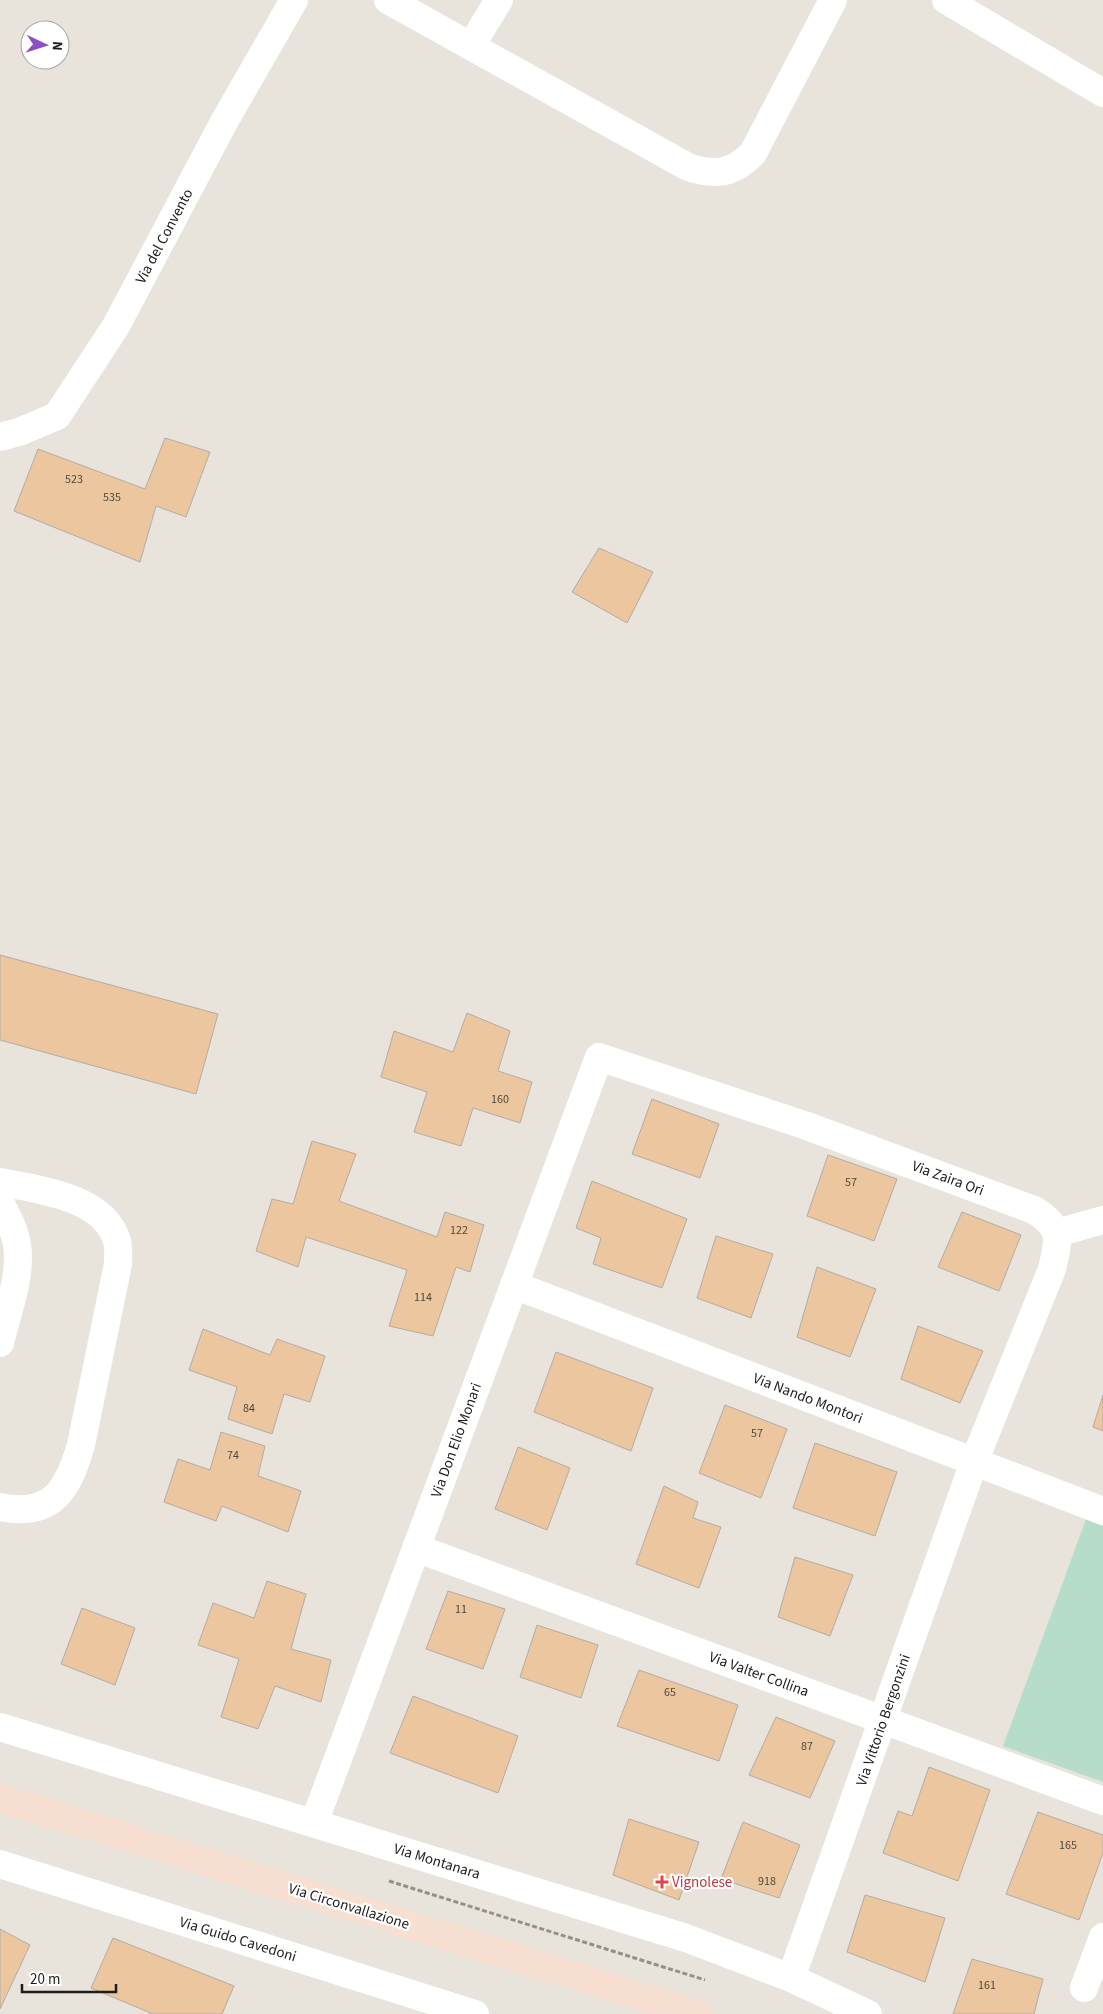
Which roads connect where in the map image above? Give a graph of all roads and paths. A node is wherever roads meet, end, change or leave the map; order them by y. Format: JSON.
{"nodes":[{"id":1,"x":294,"y":0,"type":"edge"},
{"id":2,"x":388,"y":0,"type":"edge"},
{"id":3,"x":499,"y":0,"type":"edge"},
{"id":4,"x":833,"y":0,"type":"edge"},
{"id":5,"x":946,"y":0,"type":"edge"},
{"id":6,"x":471,"y":46,"type":"junction"},
{"id":7,"x":1103,"y":93,"type":"edge"},
{"id":8,"x":0,"y":437,"type":"edge"},
{"id":9,"x":598,"y":1057,"type":"joint"},
{"id":10,"x":0,"y":1182,"type":"edge"},
{"id":11,"x":0,"y":1202,"type":"edge"},
{"id":12,"x":1103,"y":1220,"type":"edge"},
{"id":13,"x":1057,"y":1233,"type":"junction"},
{"id":14,"x":514,"y":1285,"type":"junction"},
{"id":15,"x":0,"y":1343,"type":"edge"},
{"id":16,"x":974,"y":1462,"type":"junction"},
{"id":17,"x":0,"y":1507,"type":"edge"},
{"id":18,"x":1103,"y":1511,"type":"edge"},
{"id":19,"x":416,"y":1548,"type":"junction"},
{"id":20,"x":883,"y":1720,"type":"junction"},
{"id":21,"x":0,"y":1727,"type":"edge"},
{"id":22,"x":0,"y":1798,"type":"edge"},
{"id":23,"x":1103,"y":1801,"type":"edge"},
{"id":24,"x":314,"y":1823,"type":"junction"},
{"id":25,"x":0,"y":1864,"type":"edge"},
{"id":26,"x":383,"y":1879,"type":"dead end"},
{"id":27,"x":1103,"y":1937,"type":"edge"},
{"id":28,"x":791,"y":1978,"type":"junction"},
{"id":29,"x":710,"y":1981,"type":"dead end"},
{"id":30,"x":1084,"y":1988,"type":"dead end"},
{"id":31,"x":475,"y":2014,"type":"edge"},
{"id":32,"x":698,"y":2014,"type":"edge"},
{"id":33,"x":868,"y":2014,"type":"edge"}],
"edges":[{"from":1,"to":8,"type":"street","name":"Via del Convento"},
{"from":2,"to":6,"type":"street"},
{"from":3,"to":6,"type":"street"},
{"from":4,"to":6,"type":"street"},
{"from":5,"to":7,"type":"street"},
{"from":9,"to":13,"type":"street","name":"Via Zaira Ori"},
{"from":9,"to":14,"type":"street","name":"Via Don Elio Monari"},
{"from":10,"to":17,"type":"street"},
{"from":11,"to":15,"type":"street"},
{"from":12,"to":13,"type":"street"},
{"from":13,"to":16,"type":"street"},
{"from":14,"to":16,"type":"street","name":"Via Nando Montori"},
{"from":14,"to":19,"type":"street","name":"Via Don Elio Monari"},
{"from":16,"to":18,"type":"street","name":"Via Nando Montori"},
{"from":16,"to":20,"type":"street","name":"Via Vittorio Bergonzini"},
{"from":19,"to":20,"type":"street","name":"Via Valter Collina"},
{"from":19,"to":24,"type":"street","name":"Via Don Elio Monari"},
{"from":20,"to":23,"type":"street","name":"Via Valter Collina"},
{"from":20,"to":28,"type":"street","name":"Via Vittorio Bergonzini"},
{"from":21,"to":24,"type":"street","name":"Via Montanara"},
{"from":22,"to":32,"type":"main road","name":"Via Circonvallazione"},
{"from":24,"to":28,"type":"street","name":"Via Montanara"},
{"from":25,"to":31,"type":"street","name":"Via Guido Cavedoni"},
{"from":26,"to":29,"type":"path"},
{"from":27,"to":30,"type":"street"},
{"from":28,"to":33,"type":"street","name":"Via Montanara"}]}
